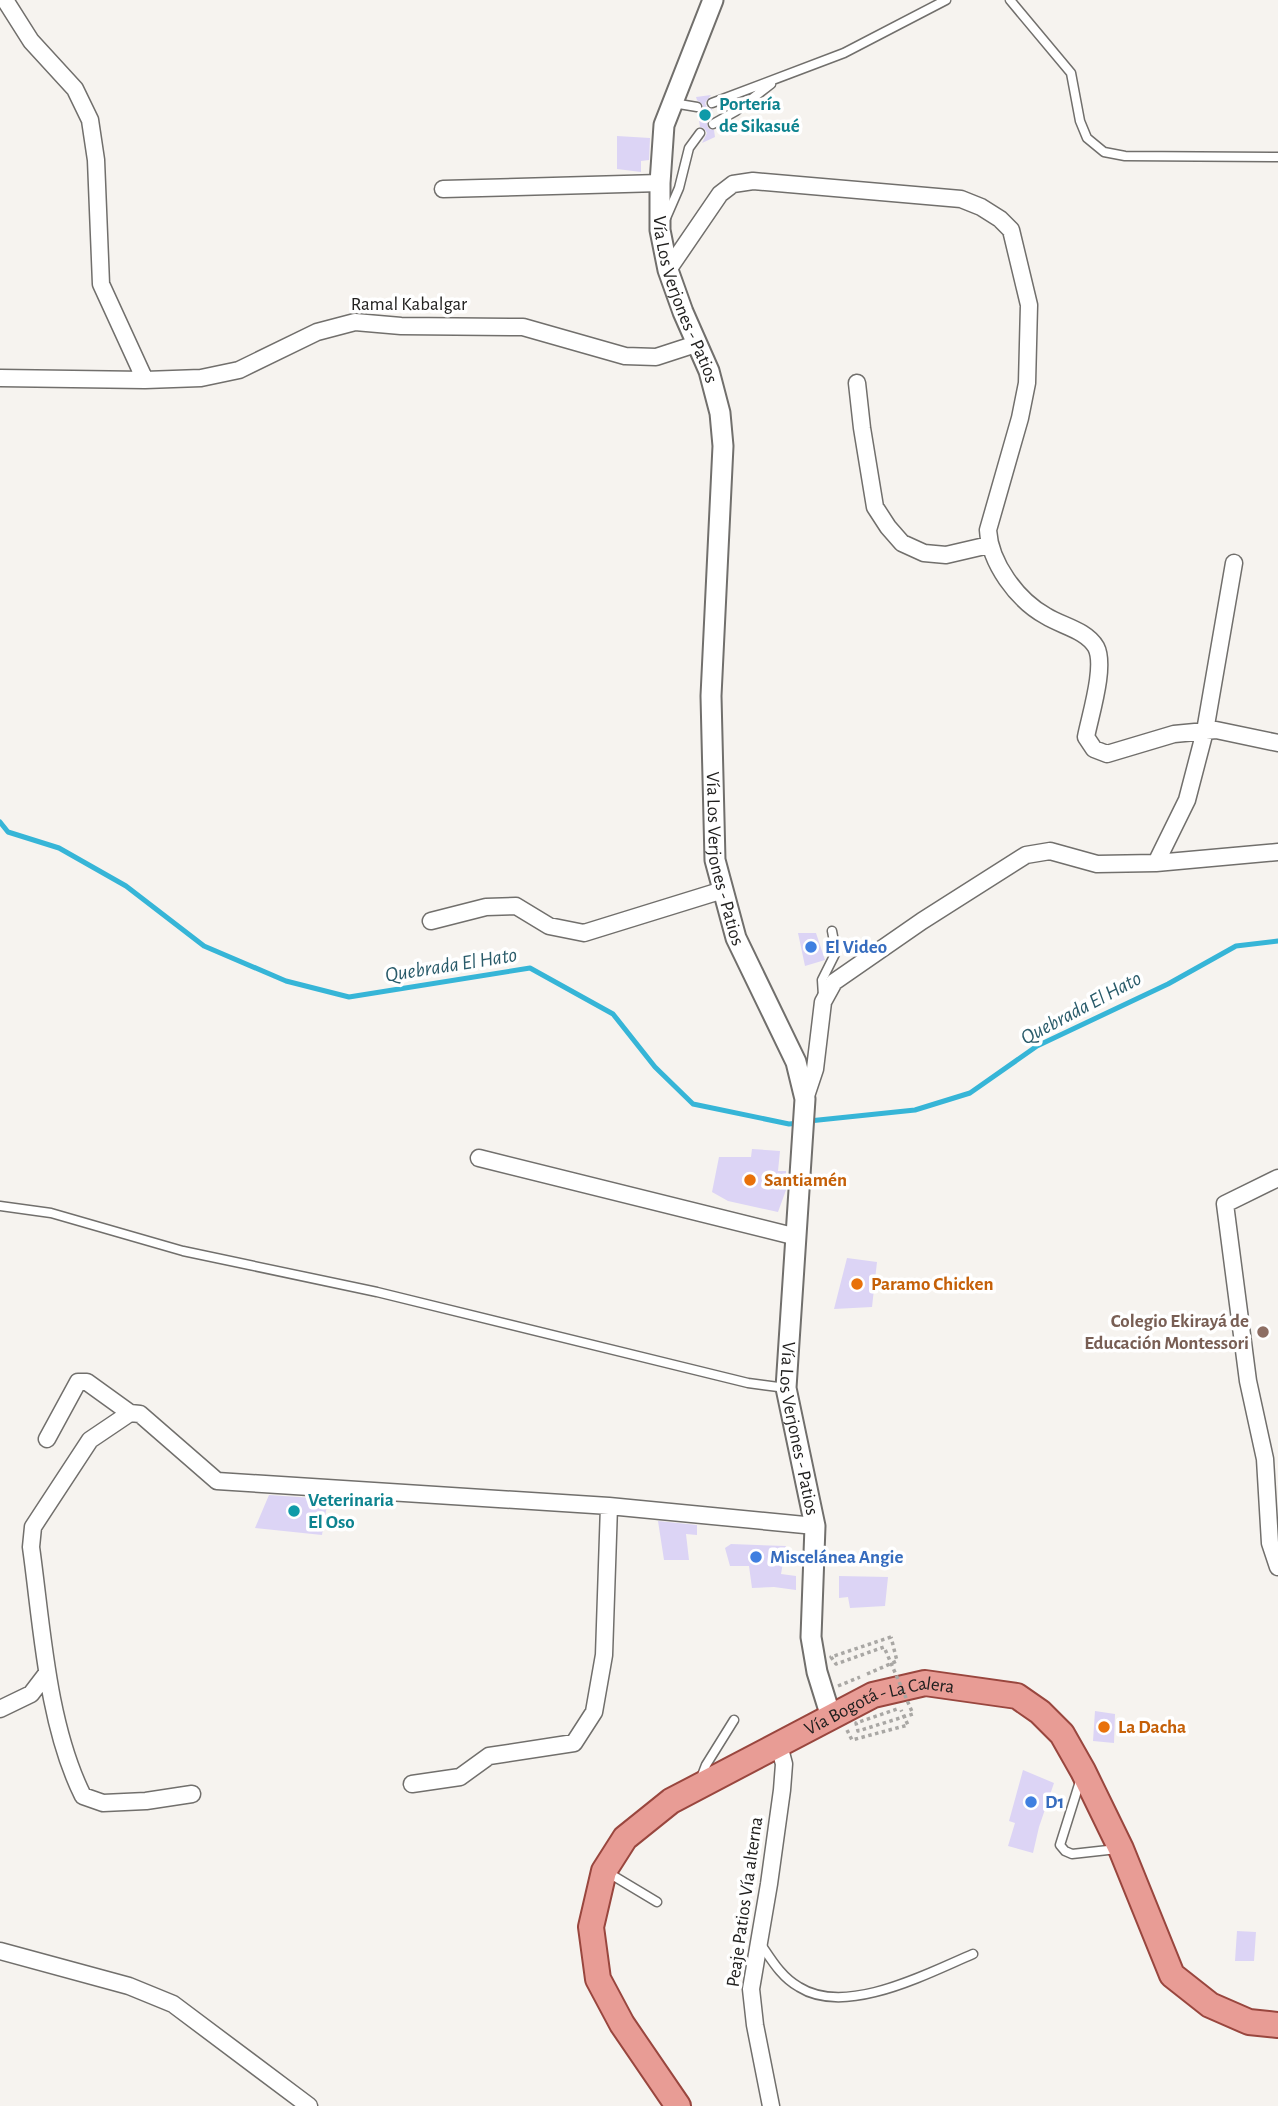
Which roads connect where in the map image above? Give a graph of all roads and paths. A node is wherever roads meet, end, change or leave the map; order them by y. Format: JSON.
{"nodes":[{"id":1,"x":5,"y":0,"type":"edge"},
{"id":2,"x":713,"y":0,"type":"edge"},
{"id":3,"x":946,"y":0,"type":"edge"},
{"id":4,"x":1010,"y":0,"type":"edge"},
{"id":5,"x":779,"y":78,"type":"junction"},
{"id":6,"x":673,"y":103,"type":"junction"},
{"id":7,"x":712,"y":103,"type":"dead end"},
{"id":8,"x":697,"y":107,"type":"dead end"},
{"id":9,"x":713,"y":124,"type":"dead end"},
{"id":10,"x":701,"y":134,"type":"dead end"},
{"id":11,"x":1278,"y":157,"type":"edge"},
{"id":12,"x":660,"y":183,"type":"junction"},
{"id":13,"x":443,"y":189,"type":"dead end"},
{"id":14,"x":660,"y":230,"type":"junction"},
{"id":15,"x":668,"y":270,"type":"junction"},
{"id":16,"x":696,"y":344,"type":"junction"},
{"id":17,"x":0,"y":378,"type":"edge"},
{"id":18,"x":145,"y":380,"type":"junction"},
{"id":19,"x":857,"y":383,"type":"dead end"},
{"id":20,"x":989,"y":545,"type":"junction"},
{"id":21,"x":1234,"y":563,"type":"dead end"},
{"id":22,"x":1205,"y":731,"type":"junction"},
{"id":23,"x":1278,"y":744,"type":"edge"},
{"id":24,"x":1278,"y":852,"type":"edge"},
{"id":25,"x":1156,"y":863,"type":"junction"},
{"id":26,"x":723,"y":890,"type":"junction"},
{"id":27,"x":430,"y":922,"type":"dead end"},
{"id":28,"x":832,"y":931,"type":"dead end"},
{"id":29,"x":823,"y":1002,"type":"junction"},
{"id":30,"x":805,"y":1114,"type":"junction"},
{"id":31,"x":479,"y":1158,"type":"dead end"},
{"id":32,"x":1278,"y":1178,"type":"edge"},
{"id":33,"x":0,"y":1206,"type":"edge"},
{"id":34,"x":797,"y":1237,"type":"junction"},
{"id":35,"x":786,"y":1388,"type":"junction"},
{"id":36,"x":130,"y":1413,"type":"junction"},
{"id":37,"x":47,"y":1439,"type":"dead end"},
{"id":38,"x":608,"y":1506,"type":"junction"},
{"id":39,"x":814,"y":1526,"type":"junction"},
{"id":40,"x":1278,"y":1567,"type":"edge"},
{"id":41,"x":47,"y":1673,"type":"junction"},
{"id":42,"x":823,"y":1693,"type":"junction"},
{"id":43,"x":0,"y":1709,"type":"edge"},
{"id":44,"x":734,"y":1720,"type":"dead end"},
{"id":45,"x":834,"y":1726,"type":"junction"},
{"id":46,"x":779,"y":1745,"type":"junction"},
{"id":47,"x":1083,"y":1772,"type":"junction"},
{"id":48,"x":412,"y":1784,"type":"dead end"},
{"id":49,"x":699,"y":1786,"type":"junction"},
{"id":50,"x":192,"y":1794,"type":"dead end"},
{"id":51,"x":1121,"y":1849,"type":"junction"},
{"id":52,"x":604,"y":1871,"type":"junction"},
{"id":53,"x":657,"y":1902,"type":"dead end"},
{"id":54,"x":759,"y":1940,"type":"junction"},
{"id":55,"x":0,"y":1951,"type":"edge"},
{"id":56,"x":974,"y":1954,"type":"dead end"},
{"id":57,"x":1278,"y":2025,"type":"edge"},
{"id":58,"x":309,"y":2106,"type":"edge"},
{"id":59,"x":678,"y":2106,"type":"edge"},
{"id":60,"x":772,"y":2106,"type":"edge"}],
"edges":[{"from":1,"to":18,"type":"street"},
{"from":2,"to":6,"type":"street","name":"Vía Los Verjones - Patios"},
{"from":3,"to":5,"type":"lane"},
{"from":4,"to":11,"type":"lane"},
{"from":5,"to":7,"type":"lane"},
{"from":5,"to":9,"type":"lane"},
{"from":6,"to":8,"type":"lane"},
{"from":6,"to":12,"type":"street","name":"Vía Los Verjones - Patios"},
{"from":10,"to":14,"type":"lane"},
{"from":12,"to":13,"type":"street"},
{"from":12,"to":14,"type":"street","name":"Vía Los Verjones - Patios"},
{"from":14,"to":15,"type":"street","name":"Vía Los Verjones - Patios"},
{"from":15,"to":16,"type":"street","name":"Vía Los Verjones - Patios"},
{"from":15,"to":20,"type":"street"},
{"from":16,"to":18,"type":"street","name":"Ramal Kabalgar"},
{"from":16,"to":26,"type":"street","name":"Vía Los Verjones - Patios"},
{"from":17,"to":18,"type":"street","name":"Ramal Kabalgar"},
{"from":19,"to":20,"type":"street"},
{"from":20,"to":22,"type":"street"},
{"from":21,"to":22,"type":"street"},
{"from":22,"to":23,"type":"street"},
{"from":22,"to":25,"type":"street"},
{"from":24,"to":25,"type":"street"},
{"from":25,"to":29,"type":"street"},
{"from":26,"to":27,"type":"street"},
{"from":26,"to":30,"type":"street","name":"Vía Los Verjones - Patios"},
{"from":28,"to":29,"type":"lane"},
{"from":29,"to":30,"type":"street"},
{"from":30,"to":34,"type":"street","name":"Vía Los Verjones - Patios"},
{"from":31,"to":34,"type":"street"},
{"from":32,"to":40,"type":"street"},
{"from":33,"to":35,"type":"lane"},
{"from":34,"to":35,"type":"street","name":"Vía Los Verjones - Patios"},
{"from":35,"to":39,"type":"street","name":"Vía Los Verjones - Patios"},
{"from":36,"to":37,"type":"street"},
{"from":36,"to":38,"type":"street"},
{"from":36,"to":41,"type":"street"},
{"from":38,"to":39,"type":"street"},
{"from":38,"to":48,"type":"street"},
{"from":39,"to":42,"type":"street","name":"Vía Los Verjones - Patios"},
{"from":41,"to":43,"type":"street"},
{"from":41,"to":50,"type":"street"},
{"from":42,"to":45,"type":"street","name":"Vía Los Verjones - Patios"},
{"from":42,"to":45,"type":"path","bridge":true},
{"from":44,"to":49,"type":"lane"},
{"from":45,"to":46,"type":"main road","name":"Vía Bogotá - La Calera"},
{"from":45,"to":47,"type":"main road","name":"Vía Bogotá - La Calera"},
{"from":46,"to":49,"type":"main road","name":"Vía Bogotá - La Calera"},
{"from":46,"to":54,"type":"street","name":"Peaje Patios Vía alterna"},
{"from":47,"to":51,"type":"main road","name":"Vía Bogotá - La Calera"},
{"from":47,"to":51,"type":"lane"},
{"from":49,"to":52,"type":"main road","name":"Vía Bogotá - La Calera"},
{"from":51,"to":57,"type":"main road","name":"Vía Bogotá - La Calera"},
{"from":52,"to":53,"type":"lane"},
{"from":52,"to":59,"type":"main road","name":"Vía Bogotá - La Calera"},
{"from":54,"to":56,"type":"lane"},
{"from":54,"to":60,"type":"street","name":"Peaje Patios Vía alterna"},
{"from":55,"to":58,"type":"street"}]}
